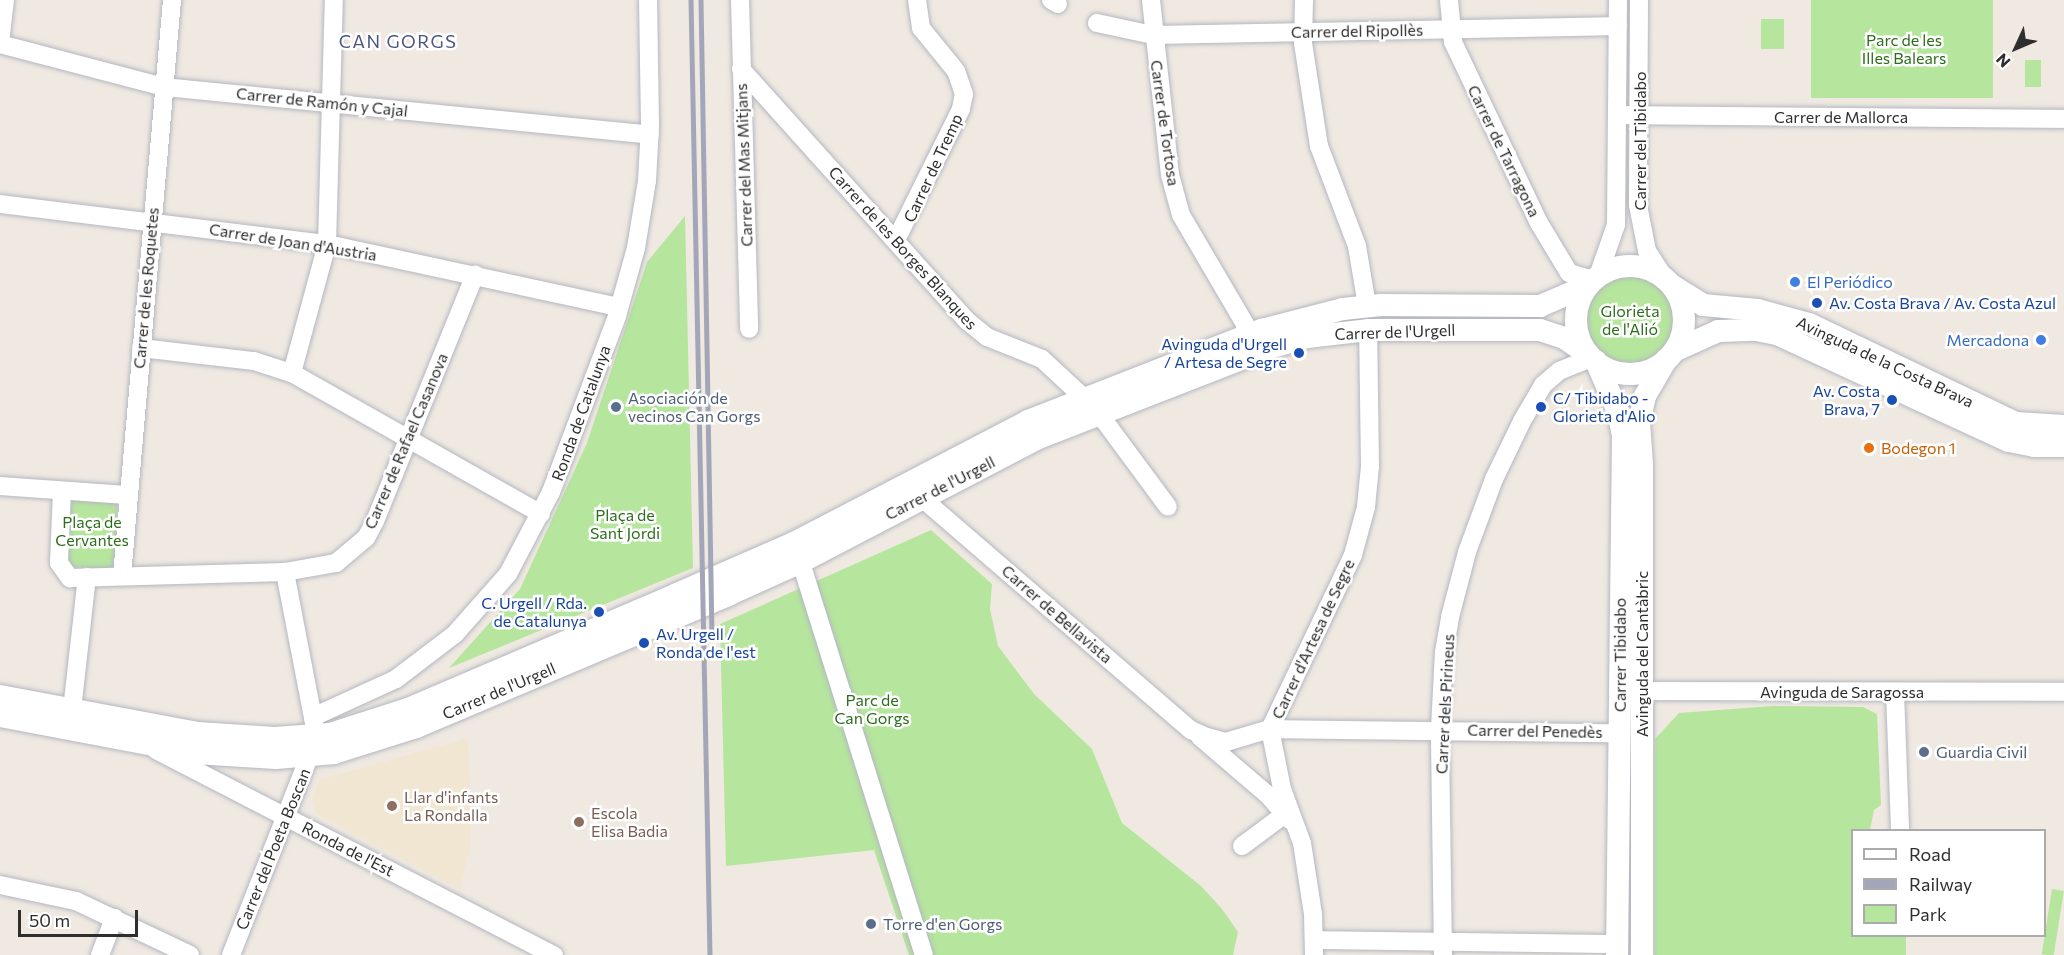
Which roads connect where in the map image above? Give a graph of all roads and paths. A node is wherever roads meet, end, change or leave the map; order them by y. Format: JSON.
{"nodes":[{"id":1,"x":172,"y":0,"type":"edge"},
{"id":2,"x":334,"y":0,"type":"edge"},
{"id":3,"x":648,"y":0,"type":"edge"},
{"id":4,"x":740,"y":0,"type":"edge"},
{"id":5,"x":917,"y":0,"type":"edge"},
{"id":6,"x":1151,"y":0,"type":"edge"},
{"id":7,"x":1304,"y":0,"type":"edge"},
{"id":8,"x":1449,"y":0,"type":"edge"},
{"id":9,"x":1618,"y":0,"type":"edge"},
{"id":10,"x":1639,"y":0,"type":"edge"},
{"id":11,"x":3,"y":8,"type":"edge"},
{"id":12,"x":1097,"y":23,"type":"dead end"},
{"id":13,"x":1618,"y":26,"type":"junction"},
{"id":14,"x":1449,"y":29,"type":"junction"},
{"id":15,"x":1304,"y":32,"type":"junction"},
{"id":16,"x":1153,"y":35,"type":"junction"},
{"id":17,"x":0,"y":43,"type":"edge"},
{"id":18,"x":741,"y":69,"type":"junction"},
{"id":19,"x":164,"y":87,"type":"junction"},
{"id":20,"x":331,"y":103,"type":"junction"},
{"id":21,"x":1617,"y":115,"type":"junction"},
{"id":22,"x":1638,"y":116,"type":"junction"},
{"id":23,"x":2064,"y":119,"type":"edge"},
{"id":24,"x":650,"y":135,"type":"junction"},
{"id":25,"x":0,"y":204,"type":"edge"},
{"id":26,"x":152,"y":222,"type":"junction"},
{"id":27,"x":896,"y":240,"type":"junction"},
{"id":28,"x":327,"y":244,"type":"junction"},
{"id":29,"x":475,"y":275,"type":"junction"},
{"id":30,"x":1593,"y":281,"type":"junction"},
{"id":31,"x":1668,"y":281,"type":"junction"},
{"id":32,"x":1367,"y":306,"type":"junction"},
{"id":33,"x":618,"y":307,"type":"junction"},
{"id":34,"x":749,"y":329,"type":"dead end"},
{"id":35,"x":1368,"y":330,"type":"junction"},
{"id":36,"x":1246,"y":336,"type":"junction"},
{"id":37,"x":141,"y":348,"type":"junction"},
{"id":38,"x":1670,"y":356,"type":"junction"},
{"id":39,"x":1592,"y":358,"type":"junction"},
{"id":40,"x":292,"y":373,"type":"junction"},
{"id":41,"x":1092,"y":407,"type":"junction"},
{"id":42,"x":2064,"y":426,"type":"edge"},
{"id":43,"x":407,"y":441,"type":"junction"},
{"id":44,"x":2064,"y":446,"type":"edge"},
{"id":45,"x":0,"y":486,"type":"edge"},
{"id":46,"x":62,"y":491,"type":"junction"},
{"id":47,"x":127,"y":495,"type":"junction"},
{"id":48,"x":923,"y":499,"type":"junction"},
{"id":49,"x":1168,"y":507,"type":"dead end"},
{"id":50,"x":541,"y":514,"type":"junction"},
{"id":51,"x":797,"y":552,"type":"junction"},
{"id":52,"x":285,"y":572,"type":"junction"},
{"id":53,"x":122,"y":576,"type":"junction"},
{"id":54,"x":87,"y":577,"type":"junction"},
{"id":55,"x":1620,"y":691,"type":"junction"},
{"id":56,"x":1642,"y":691,"type":"junction"},
{"id":57,"x":1895,"y":692,"type":"junction"},
{"id":58,"x":2064,"y":692,"type":"edge"},
{"id":59,"x":0,"y":696,"type":"edge"},
{"id":60,"x":72,"y":710,"type":"junction"},
{"id":61,"x":0,"y":716,"type":"edge"},
{"id":62,"x":1440,"y":728,"type":"junction"},
{"id":63,"x":1270,"y":729,"type":"junction"},
{"id":64,"x":1191,"y":730,"type":"junction"},
{"id":65,"x":1620,"y":733,"type":"junction"},
{"id":66,"x":313,"y":738,"type":"junction"},
{"id":67,"x":141,"y":743,"type":"junction"},
{"id":68,"x":1285,"y":814,"type":"junction"},
{"id":69,"x":284,"y":815,"type":"junction"},
{"id":70,"x":1900,"y":829,"type":"edge"},
{"id":71,"x":1300,"y":837,"type":"junction"},
{"id":72,"x":1242,"y":846,"type":"dead end"},
{"id":73,"x":0,"y":885,"type":"edge"},
{"id":74,"x":114,"y":918,"type":"junction"},
{"id":75,"x":1314,"y":947,"type":"edge"},
{"id":76,"x":1443,"y":948,"type":"edge"},
{"id":77,"x":1617,"y":949,"type":"edge"},
{"id":78,"x":100,"y":955,"type":"edge"},
{"id":79,"x":190,"y":955,"type":"edge"},
{"id":80,"x":231,"y":955,"type":"edge"},
{"id":81,"x":554,"y":955,"type":"edge"},
{"id":82,"x":924,"y":955,"type":"edge"},
{"id":83,"x":1642,"y":955,"type":"edge"}],
"edges":[{"from":1,"to":19,"type":"street","name":"Carrer de les Roquetes"},
{"from":2,"to":20,"type":"street"},
{"from":3,"to":24,"type":"street","name":"Ronda de Catalunya"},
{"from":4,"to":18,"type":"street","name":"Carrer del Mas Mitjans"},
{"from":5,"to":27,"type":"street","name":"Carrer de Tremp"},
{"from":6,"to":16,"type":"street","name":"Carrer de Tortosa"},
{"from":7,"to":15,"type":"street"},
{"from":8,"to":14,"type":"street","name":"Carrer de Tarragona"},
{"from":9,"to":13,"type":"street","name":"Carrer del Tibidabo"},
{"from":10,"to":22,"type":"street","name":"Carrer del Tibidabo"},
{"from":11,"to":17,"type":"street"},
{"from":12,"to":16,"type":"street","name":"Carrer del Ripollès"},
{"from":13,"to":14,"type":"street","name":"Carrer del Ripollès"},
{"from":13,"to":21,"type":"street","name":"Carrer del Tibidabo"},
{"from":14,"to":15,"type":"street","name":"Carrer del Ripollès"},
{"from":14,"to":30,"type":"street","name":"Carrer de Tarragona"},
{"from":15,"to":16,"type":"street","name":"Carrer del Ripollès"},
{"from":15,"to":32,"type":"street"},
{"from":16,"to":36,"type":"street","name":"Carrer de Tortosa"},
{"from":17,"to":19,"type":"street","name":"Carrer de Ramón y Cajal"},
{"from":18,"to":27,"type":"street","name":"Carrer de les Borges Blanques"},
{"from":18,"to":34,"type":"street","name":"Carrer del Mas Mitjans"},
{"from":19,"to":20,"type":"street","name":"Carrer de Ramón y Cajal"},
{"from":19,"to":26,"type":"street","name":"Carrer de les Roquetes"},
{"from":20,"to":24,"type":"street","name":"Carrer de Ramón y Cajal"},
{"from":20,"to":28,"type":"street"},
{"from":21,"to":22,"type":"street","name":"Carrer de Mallorca"},
{"from":21,"to":30,"type":"street","name":"Carrer del Tibidabo"},
{"from":22,"to":23,"type":"street","name":"Carrer de Mallorca"},
{"from":22,"to":31,"type":"street","name":"Carrer del Tibidabo"},
{"from":24,"to":33,"type":"street","name":"Ronda de Catalunya"},
{"from":25,"to":26,"type":"street","name":"Carrer de Joan d'Austria"},
{"from":26,"to":28,"type":"street","name":"Carrer de Joan d'Austria"},
{"from":26,"to":37,"type":"street","name":"Carrer de les Roquetes"},
{"from":27,"to":41,"type":"street","name":"Carrer de les Borges Blanques"},
{"from":28,"to":29,"type":"street","name":"Carrer de Joan d'Austria"},
{"from":28,"to":40,"type":"street"},
{"from":29,"to":33,"type":"street","name":"Carrer de Joan d'Austria"},
{"from":29,"to":43,"type":"street","name":"Carrer de Rafael Casanova"},
{"from":30,"to":31,"type":"street"},
{"from":30,"to":32,"type":"street","name":"Carrer de l'Urgell"},
{"from":30,"to":39,"type":"street"},
{"from":31,"to":38,"type":"street"},
{"from":31,"to":42,"type":"street","name":"Avinguda de la Costa Brava"},
{"from":32,"to":36,"type":"street","name":"Carrer de l'Urgell"},
{"from":33,"to":50,"type":"street","name":"Ronda de Catalunya"},
{"from":35,"to":39,"type":"street","name":"Carrer de l'Urgell"},
{"from":35,"to":41,"type":"street","name":"Carrer de l'Urgell"},
{"from":35,"to":63,"type":"street","name":"Carrer d'Artesa de Segre"},
{"from":36,"to":41,"type":"street","name":"Carrer de l'Urgell"},
{"from":37,"to":40,"type":"street"},
{"from":37,"to":47,"type":"street","name":"Carrer de les Roquetes"},
{"from":38,"to":39,"type":"street"},
{"from":38,"to":44,"type":"street","name":"Avinguda de la Costa Brava"},
{"from":38,"to":56,"type":"street","name":"Avinguda del Cantàbric"},
{"from":39,"to":55,"type":"street","name":"Carrer Tibidabo"},
{"from":39,"to":62,"type":"street","name":"Carrer dels Pirineus"},
{"from":40,"to":43,"type":"street"},
{"from":41,"to":48,"type":"street","name":"Carrer de l'Urgell"},
{"from":41,"to":49,"type":"street","name":"Carrer de les Borges Blanques"},
{"from":41,"to":51,"type":"street","name":"Carrer de l'Urgell"},
{"from":43,"to":50,"type":"street"},
{"from":43,"to":52,"type":"street","name":"Carrer de Rafael Casanova"},
{"from":45,"to":46,"type":"street"},
{"from":46,"to":47,"type":"street"},
{"from":46,"to":54,"type":"street"},
{"from":47,"to":53,"type":"street","name":"Carrer de les Roquetes"},
{"from":48,"to":51,"type":"street","name":"Carrer de l'Urgell"},
{"from":48,"to":64,"type":"street","name":"Carrer de Bellavista"},
{"from":50,"to":66,"type":"street","name":"Ronda de Catalunya"},
{"from":51,"to":66,"type":"street","name":"Carrer de l'Urgell"},
{"from":51,"to":82,"type":"street"},
{"from":52,"to":53,"type":"street","name":"Carrer de Rafael Casanova"},
{"from":52,"to":66,"type":"street"},
{"from":53,"to":54,"type":"street"},
{"from":54,"to":60,"type":"street"},
{"from":55,"to":56,"type":"street","name":"Avinguda de Saragossa"},
{"from":55,"to":65,"type":"street","name":"Carrer Tibidabo"},
{"from":56,"to":57,"type":"street","name":"Avinguda de Saragossa"},
{"from":56,"to":83,"type":"street","name":"Avinguda del Cantàbric"},
{"from":57,"to":58,"type":"street","name":"Avinguda de Saragossa"},
{"from":57,"to":70,"type":"street"},
{"from":59,"to":60,"type":"street"},
{"from":60,"to":66,"type":"street"},
{"from":61,"to":67,"type":"street","name":"Ronda de l'Est"},
{"from":62,"to":63,"type":"street","name":"Carrer del Penedès"},
{"from":62,"to":65,"type":"street","name":"Carrer del Penedès"},
{"from":62,"to":76,"type":"street","name":"Carrer dels Pirineus"},
{"from":63,"to":64,"type":"street","name":"Carrer de Bellavista"},
{"from":63,"to":71,"type":"street","name":"Carrer d'Artesa de Segre"},
{"from":64,"to":68,"type":"street","name":"Carrer de Bellavista"},
{"from":65,"to":77,"type":"street","name":"Carrer Tibidabo"},
{"from":66,"to":67,"type":"street","name":"Ronda de l'Est"},
{"from":66,"to":69,"type":"street","name":"Carrer del Poeta Boscan"},
{"from":67,"to":69,"type":"street","name":"Ronda de l'Est"},
{"from":68,"to":71,"type":"street","name":"Carrer de Bellavista"},
{"from":68,"to":72,"type":"street"},
{"from":69,"to":80,"type":"street","name":"Carrer del Poeta Boscan"},
{"from":69,"to":81,"type":"street","name":"Ronda de l'Est"},
{"from":71,"to":75,"type":"street"},
{"from":73,"to":74,"type":"street"},
{"from":74,"to":78,"type":"street"},
{"from":74,"to":79,"type":"street"},
{"from":75,"to":76,"type":"street"},
{"from":76,"to":77,"type":"street"}]}
